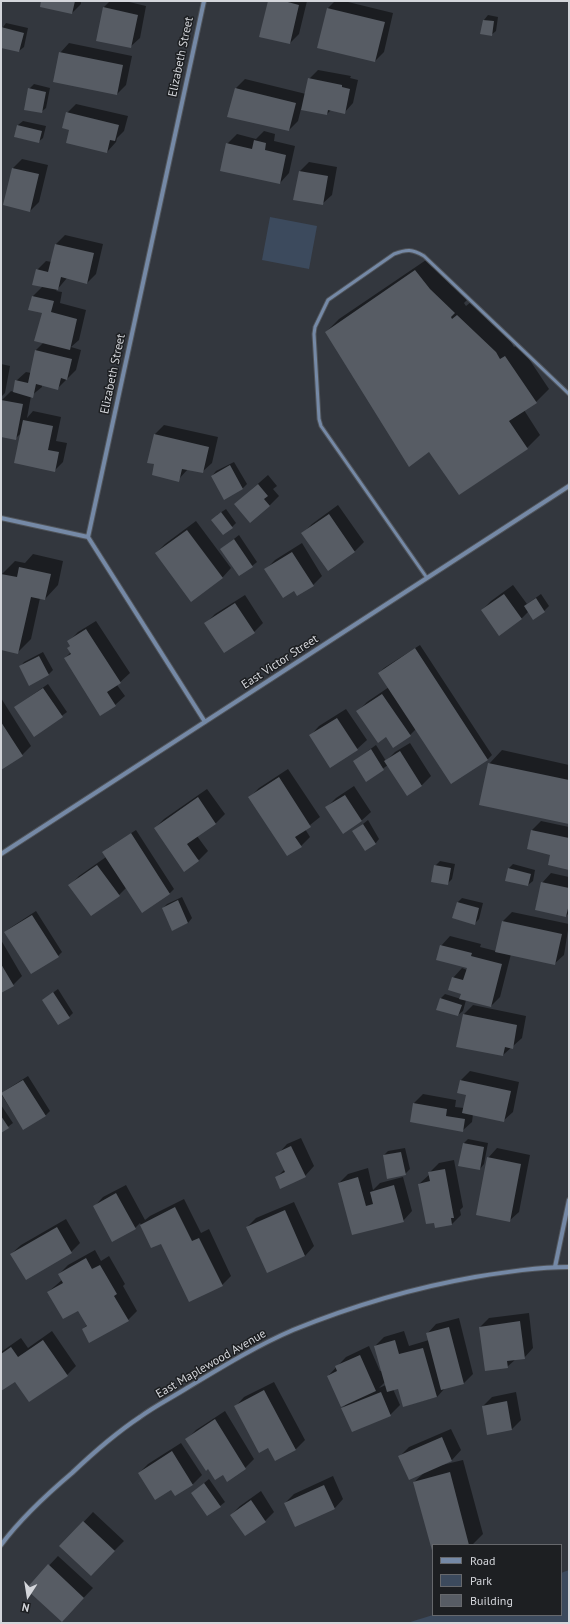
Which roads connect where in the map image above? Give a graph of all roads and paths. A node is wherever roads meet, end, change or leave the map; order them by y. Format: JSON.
{"nodes":[{"id":1,"x":204,"y":1,"type":"edge"},
{"id":2,"x":569,"y":394,"type":"edge"},
{"id":3,"x":569,"y":486,"type":"edge"},
{"id":4,"x":1,"y":518,"type":"edge"},
{"id":5,"x":88,"y":537,"type":"junction"},
{"id":6,"x":427,"y":578,"type":"junction"},
{"id":7,"x":205,"y":722,"type":"junction"},
{"id":8,"x":1,"y":854,"type":"edge"},
{"id":9,"x":569,"y":1200,"type":"edge"},
{"id":10,"x":555,"y":1266,"type":"junction"},
{"id":11,"x":569,"y":1266,"type":"edge"},
{"id":12,"x":1,"y":1545,"type":"edge"}],
"edges":[{"from":1,"to":5,"type":"street","name":"Elizabeth Street"},
{"from":2,"to":6,"type":"lane"},
{"from":3,"to":6,"type":"street","name":"East Victor Street"},
{"from":4,"to":5,"type":"street"},
{"from":5,"to":7,"type":"street"},
{"from":6,"to":7,"type":"street","name":"East Victor Street"},
{"from":7,"to":8,"type":"street","name":"East Victor Street"},
{"from":9,"to":10,"type":"street"},
{"from":10,"to":11,"type":"street","name":"East Maplewood Avenue"},
{"from":10,"to":12,"type":"street","name":"East Maplewood Avenue"}]}
